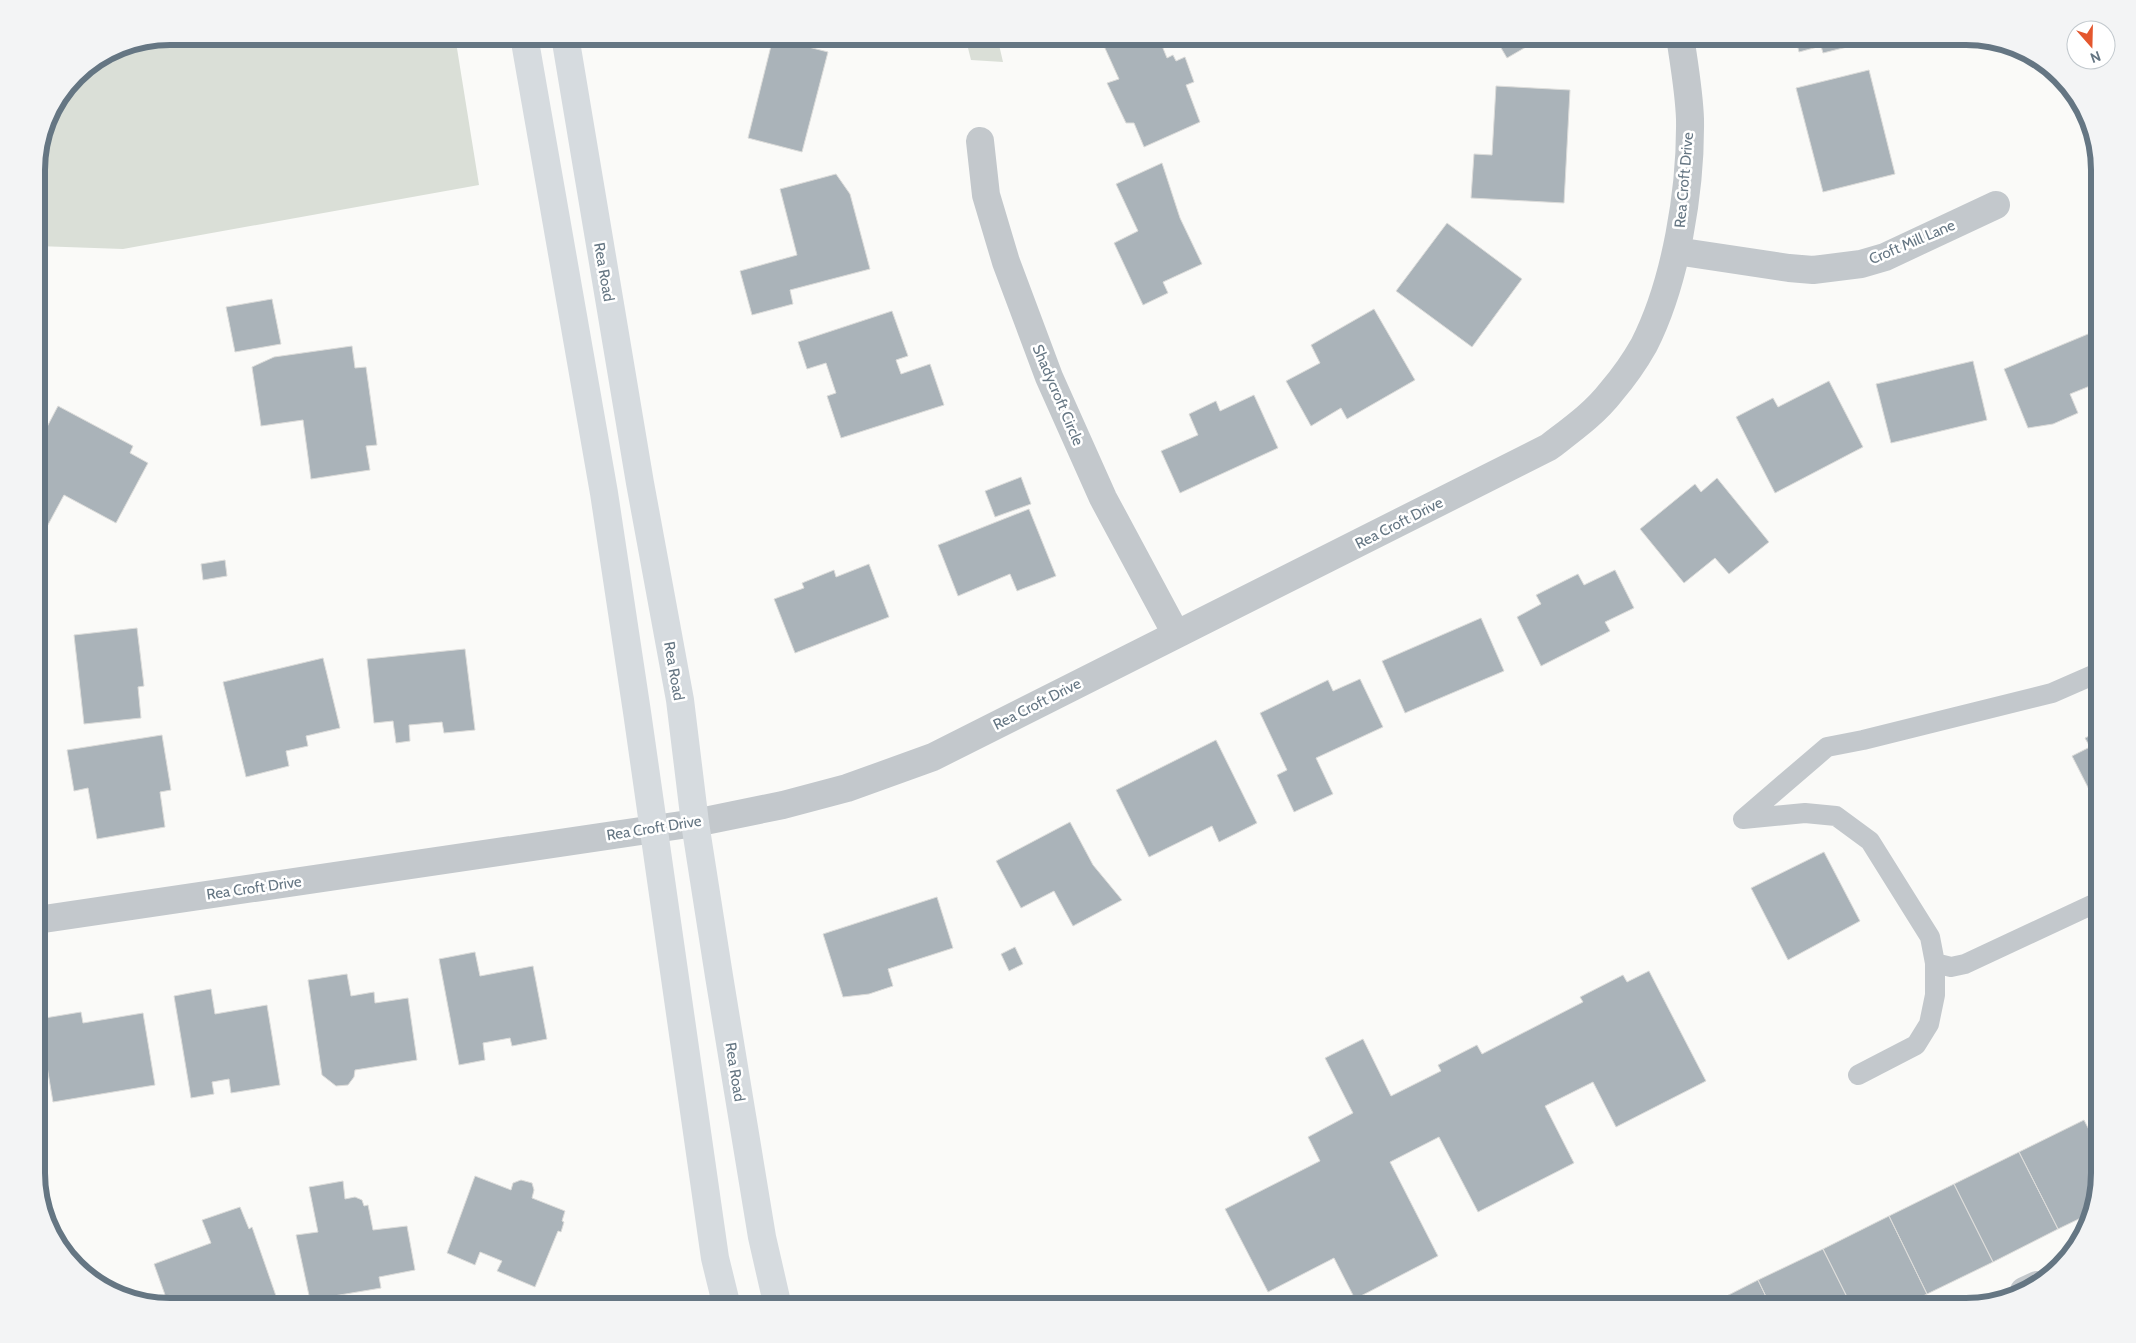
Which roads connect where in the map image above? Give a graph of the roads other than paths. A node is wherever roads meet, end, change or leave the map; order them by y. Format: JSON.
{"nodes":[{"id":1,"x":526,"y":45,"type":"edge"},
{"id":2,"x":566,"y":45,"type":"edge"},
{"id":3,"x":1681,"y":45,"type":"edge"},
{"id":4,"x":980,"y":142,"type":"dead end"},
{"id":5,"x":1996,"y":205,"type":"dead end"},
{"id":6,"x":1676,"y":251,"type":"junction"},
{"id":7,"x":1176,"y":634,"type":"junction"},
{"id":8,"x":2091,"y":676,"type":"edge"},
{"id":9,"x":695,"y":822,"type":"junction"},
{"id":10,"x":653,"y":828,"type":"junction"},
{"id":11,"x":2091,"y":906,"type":"edge"},
{"id":12,"x":45,"y":919,"type":"edge"},
{"id":13,"x":1935,"y":963,"type":"junction"},
{"id":14,"x":1858,"y":1075,"type":"dead end"},
{"id":15,"x":725,"y":1298,"type":"edge"},
{"id":16,"x":776,"y":1298,"type":"edge"}],
"edges":[{"from":1,"to":10,"type":"main road"},
{"from":2,"to":9,"type":"main road","name":"Rea Road"},
{"from":3,"to":6,"type":"street","name":"Rea Croft Drive"},
{"from":4,"to":7,"type":"street","name":"Shadycroft Circle"},
{"from":5,"to":6,"type":"street","name":"Croft Mill Lane"},
{"from":6,"to":7,"type":"street","name":"Rea Croft Drive"},
{"from":7,"to":9,"type":"street","name":"Rea Croft Drive"},
{"from":8,"to":13,"type":"lane"},
{"from":9,"to":10,"type":"street","name":"Rea Croft Drive"},
{"from":9,"to":16,"type":"main road","name":"Rea Road"},
{"from":10,"to":12,"type":"street","name":"Rea Croft Drive"},
{"from":10,"to":15,"type":"main road"},
{"from":11,"to":13,"type":"lane"},
{"from":13,"to":14,"type":"lane"}]}
